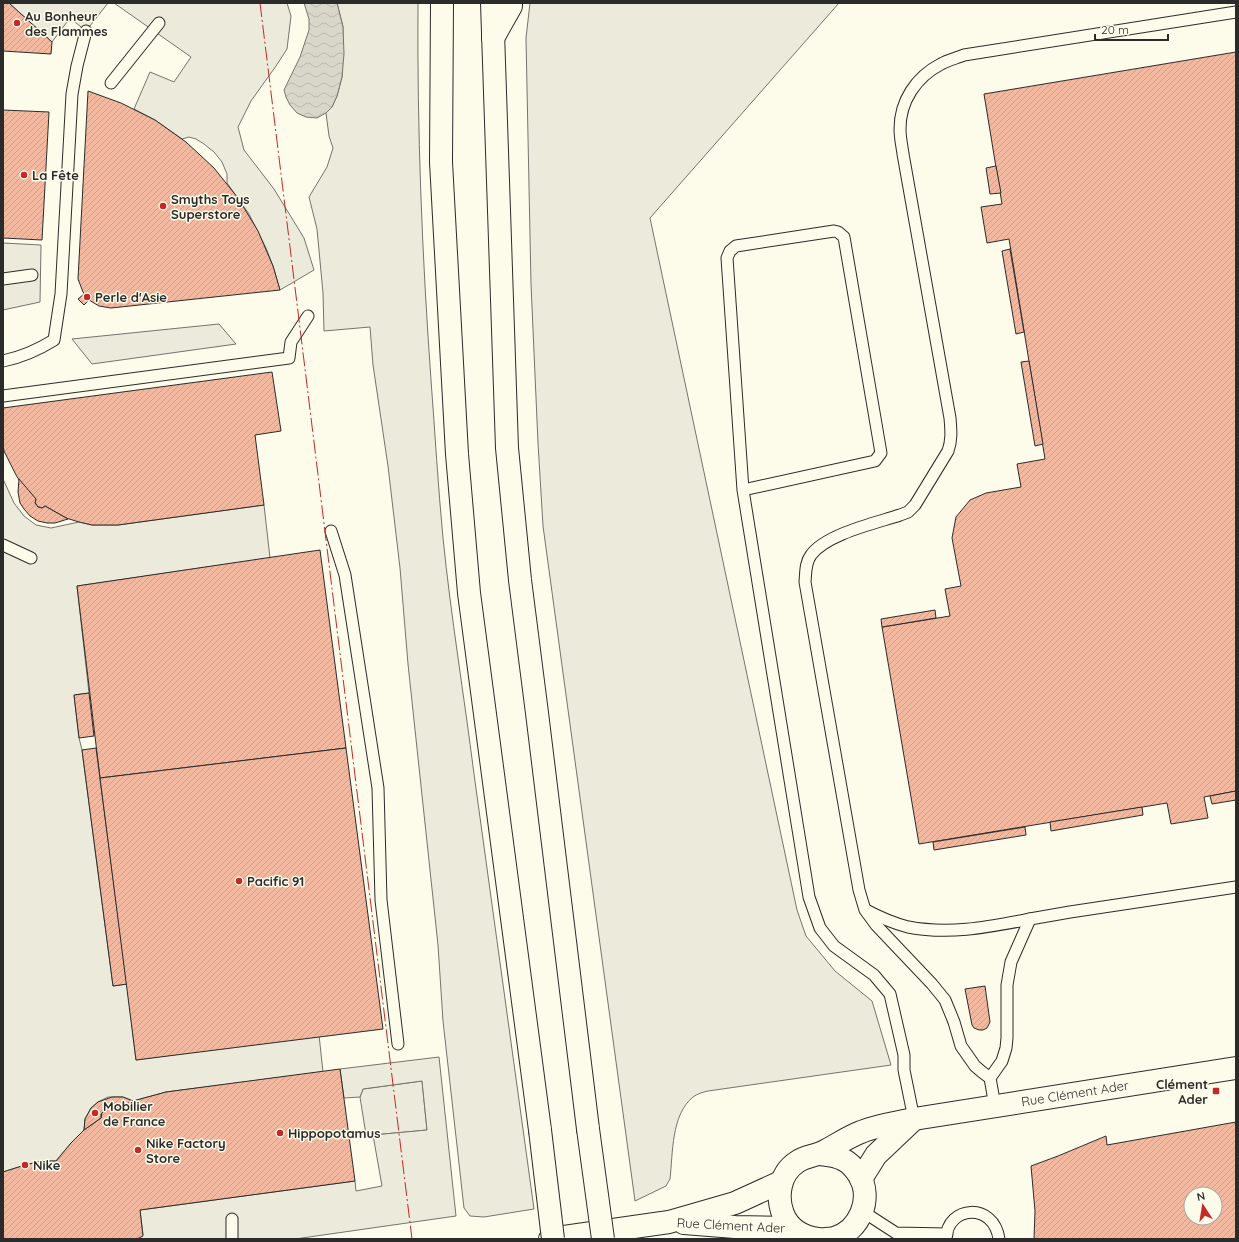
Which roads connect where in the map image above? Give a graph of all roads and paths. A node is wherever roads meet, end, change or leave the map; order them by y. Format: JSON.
{"nodes":[{"id":1,"x":442,"y":3,"type":"edge"},
{"id":2,"x":492,"y":3,"type":"edge"},
{"id":3,"x":511,"y":3,"type":"edge"},
{"id":4,"x":1236,"y":12,"type":"edge"},
{"id":5,"x":159,"y":23,"type":"dead end"},
{"id":6,"x":86,"y":32,"type":"dead end"},
{"id":7,"x":493,"y":38,"type":"junction"},
{"id":8,"x":111,"y":83,"type":"dead end"},
{"id":9,"x":32,"y":275,"type":"dead end"},
{"id":10,"x":3,"y":279,"type":"edge"},
{"id":11,"x":308,"y":316,"type":"dead end"},
{"id":12,"x":3,"y":361,"type":"edge"},
{"id":13,"x":3,"y":396,"type":"edge"},
{"id":14,"x":743,"y":490,"type":"junction"},
{"id":15,"x":331,"y":531,"type":"dead end"},
{"id":16,"x":3,"y":546,"type":"edge"},
{"id":17,"x":31,"y":558,"type":"dead end"},
{"id":18,"x":1236,"y":887,"type":"edge"},
{"id":19,"x":865,"y":910,"type":"junction"},
{"id":20,"x":1030,"y":919,"type":"junction"},
{"id":21,"x":398,"y":1044,"type":"dead end"},
{"id":22,"x":1236,"y":1068,"type":"edge"},
{"id":23,"x":990,"y":1078,"type":"junction"},
{"id":24,"x":995,"y":1106,"type":"junction"},
{"id":25,"x":914,"y":1119,"type":"junction"},
{"id":26,"x":820,"y":1154,"type":"junction"},
{"id":27,"x":861,"y":1179,"type":"junction"},
{"id":28,"x":781,"y":1182,"type":"junction"},
{"id":29,"x":862,"y":1211,"type":"junction"},
{"id":30,"x":232,"y":1219,"type":"dead end"},
{"id":31,"x":669,"y":1222,"type":"junction"},
{"id":32,"x":792,"y":1228,"type":"junction"},
{"id":33,"x":738,"y":1233,"type":"edge"},
{"id":34,"x":947,"y":1237,"type":"edge"},
{"id":35,"x":232,"y":1239,"type":"edge"},
{"id":36,"x":552,"y":1239,"type":"edge"},
{"id":37,"x":603,"y":1239,"type":"edge"},
{"id":38,"x":818,"y":1239,"type":"edge"},
{"id":39,"x":825,"y":1239,"type":"edge"},
{"id":40,"x":999,"y":1239,"type":"edge"}],
"edges":[{"from":1,"to":36,"type":"main road","bridge":true},
{"from":2,"to":7,"type":"main road"},
{"from":3,"to":7,"type":"main road"},
{"from":4,"to":19,"type":"lane"},
{"from":5,"to":8,"type":"lane"},
{"from":6,"to":12,"type":"lane"},
{"from":7,"to":37,"type":"main road","bridge":true},
{"from":9,"to":10,"type":"lane"},
{"from":11,"to":13,"type":"lane"},
{"from":14,"to":14,"type":"lane"},
{"from":14,"to":25,"type":"lane"},
{"from":15,"to":21,"type":"lane"},
{"from":16,"to":17,"type":"lane"},
{"from":18,"to":20,"type":"lane"},
{"from":19,"to":20,"type":"lane"},
{"from":19,"to":23,"type":"lane"},
{"from":20,"to":23,"type":"lane"},
{"from":22,"to":24,"type":"main road","name":"Rue Clément Ader"},
{"from":23,"to":24,"type":"lane"},
{"from":24,"to":25,"type":"main road","name":"Rue Clément Ader"},
{"from":25,"to":26,"type":"main road","name":"Rue Clément Ader"},
{"from":25,"to":27,"type":"main road"},
{"from":26,"to":27,"type":"main road","name":"Rue Clément Ader"},
{"from":26,"to":28,"type":"main road","name":"Rue Clément Ader"},
{"from":27,"to":29,"type":"main road","name":"Rue Clément Ader"},
{"from":28,"to":31,"type":"main road","name":"Rue Clément Ader"},
{"from":28,"to":32,"type":"main road","name":"Rue Clément Ader"},
{"from":29,"to":34,"type":"lane"},
{"from":29,"to":39,"type":"main road","name":"Rue Clément Ader"},
{"from":30,"to":35,"type":"lane"},
{"from":31,"to":33,"type":"main road","name":"Rue Clément Ader"},
{"from":31,"to":36,"type":"main road","name":"Rue Clément Ader"},
{"from":32,"to":33,"type":"main road","name":"Rue Clément Ader"},
{"from":32,"to":38,"type":"main road","name":"Rue Clément Ader"},
{"from":34,"to":40,"type":"lane"}]}
